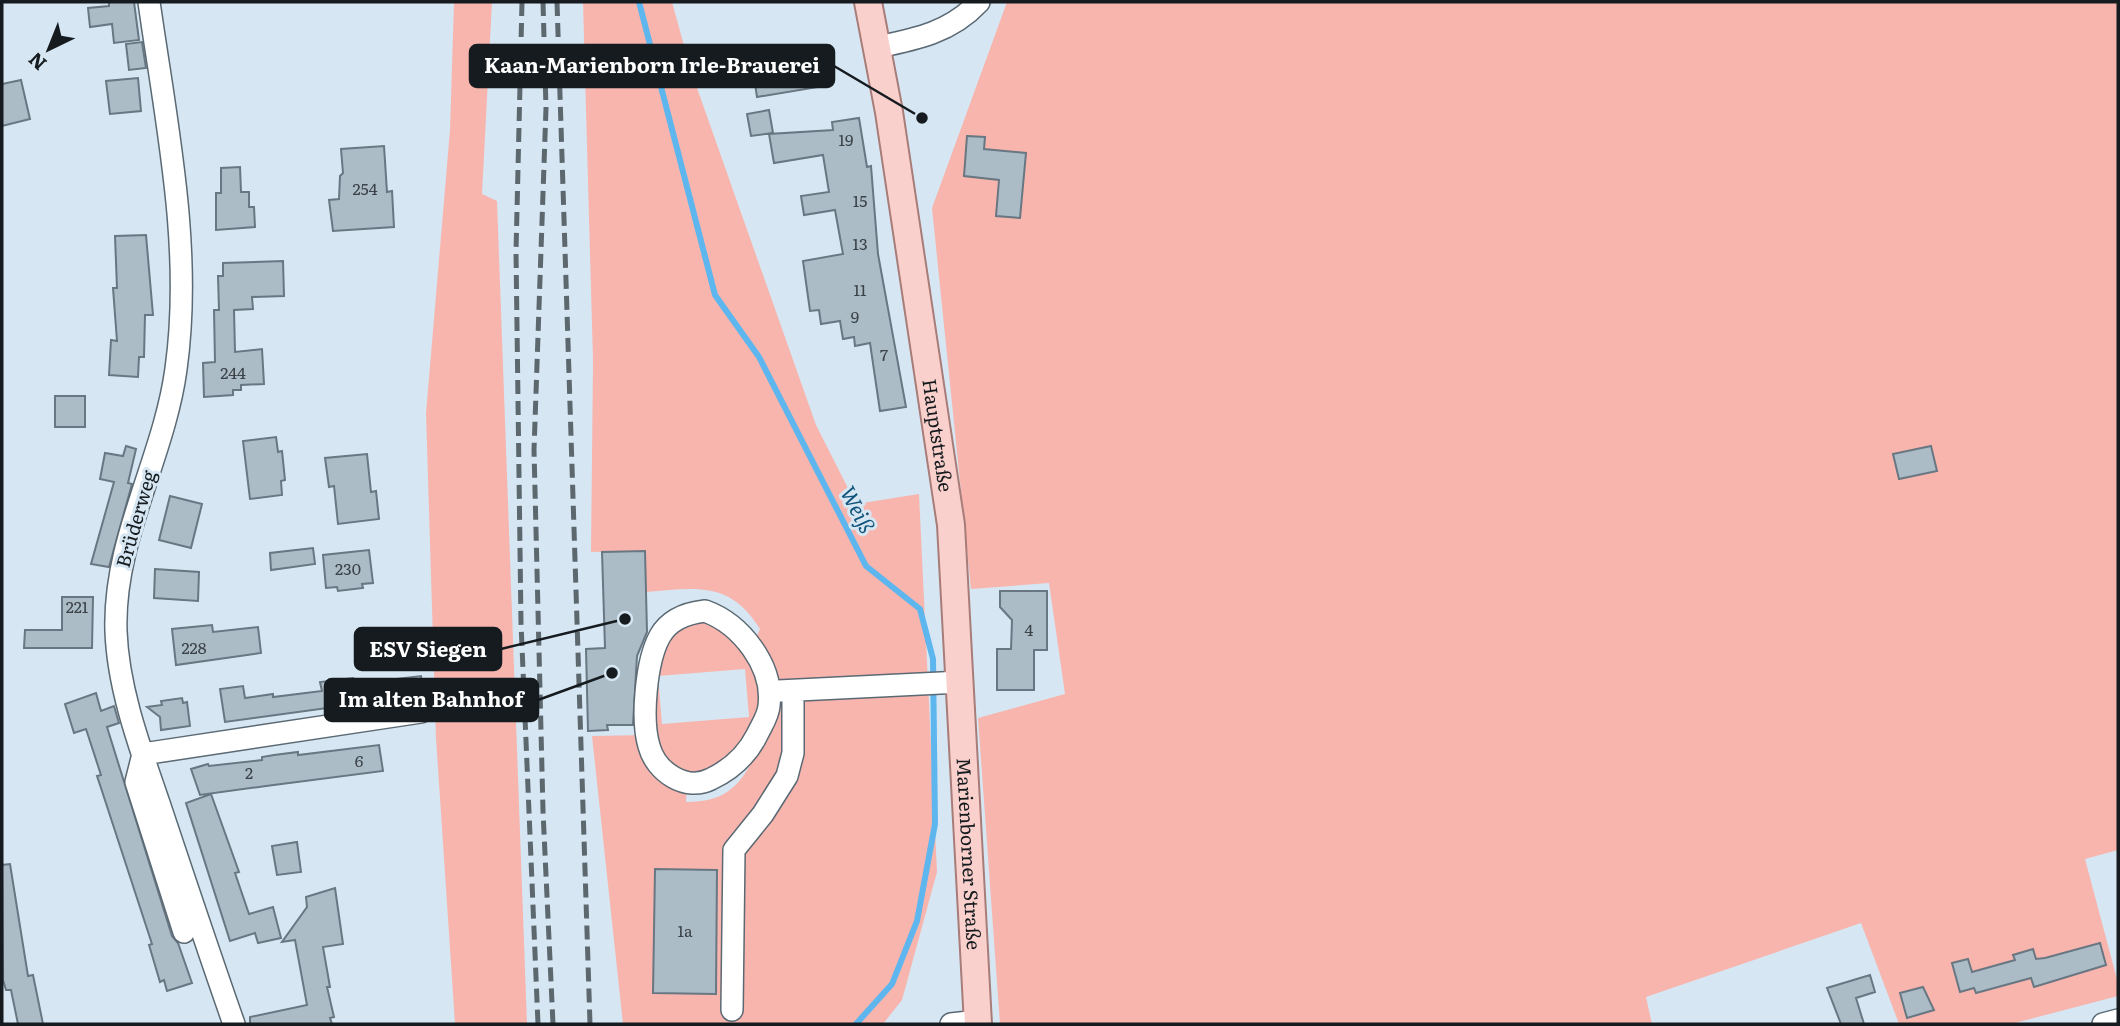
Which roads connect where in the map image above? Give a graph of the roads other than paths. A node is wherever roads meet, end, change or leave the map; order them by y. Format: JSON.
{"nodes":[{"id":1,"x":149,"y":2,"type":"edge"},
{"id":2,"x":868,"y":2,"type":"edge"},
{"id":3,"x":979,"y":2,"type":"edge"},
{"id":4,"x":878,"y":47,"type":"junction"},
{"id":5,"x":952,"y":683,"type":"junction"},
{"id":6,"x":793,"y":691,"type":"junction"},
{"id":7,"x":769,"y":692,"type":"junction"},
{"id":8,"x":421,"y":712,"type":"dead end"},
{"id":9,"x":143,"y":754,"type":"junction"},
{"id":10,"x":184,"y":932,"type":"dead end"},
{"id":11,"x":732,"y":1010,"type":"dead end"},
{"id":12,"x":2118,"y":1020,"type":"edge"},
{"id":13,"x":978,"y":1022,"type":"edge"},
{"id":14,"x":234,"y":1024,"type":"edge"},
{"id":15,"x":951,"y":1024,"type":"edge"},
{"id":16,"x":2103,"y":1024,"type":"edge"}],
"edges":[{"from":1,"to":9,"type":"street","name":"Brüderweg"},
{"from":2,"to":4,"type":"main road","name":"Hauptstraße"},
{"from":3,"to":4,"type":"street"},
{"from":4,"to":5,"type":"main road","name":"Hauptstraße"},
{"from":5,"to":6,"type":"street"},
{"from":5,"to":13,"type":"main road","name":"Marienborner Straße"},
{"from":6,"to":7,"type":"street"},
{"from":6,"to":11,"type":"street"},
{"from":7,"to":7,"type":"street"},
{"from":8,"to":9,"type":"street"},
{"from":9,"to":10,"type":"street"},
{"from":9,"to":14,"type":"street","name":"Brüderweg"},
{"from":12,"to":16,"type":"street"},
{"from":13,"to":15,"type":"street"}]}
